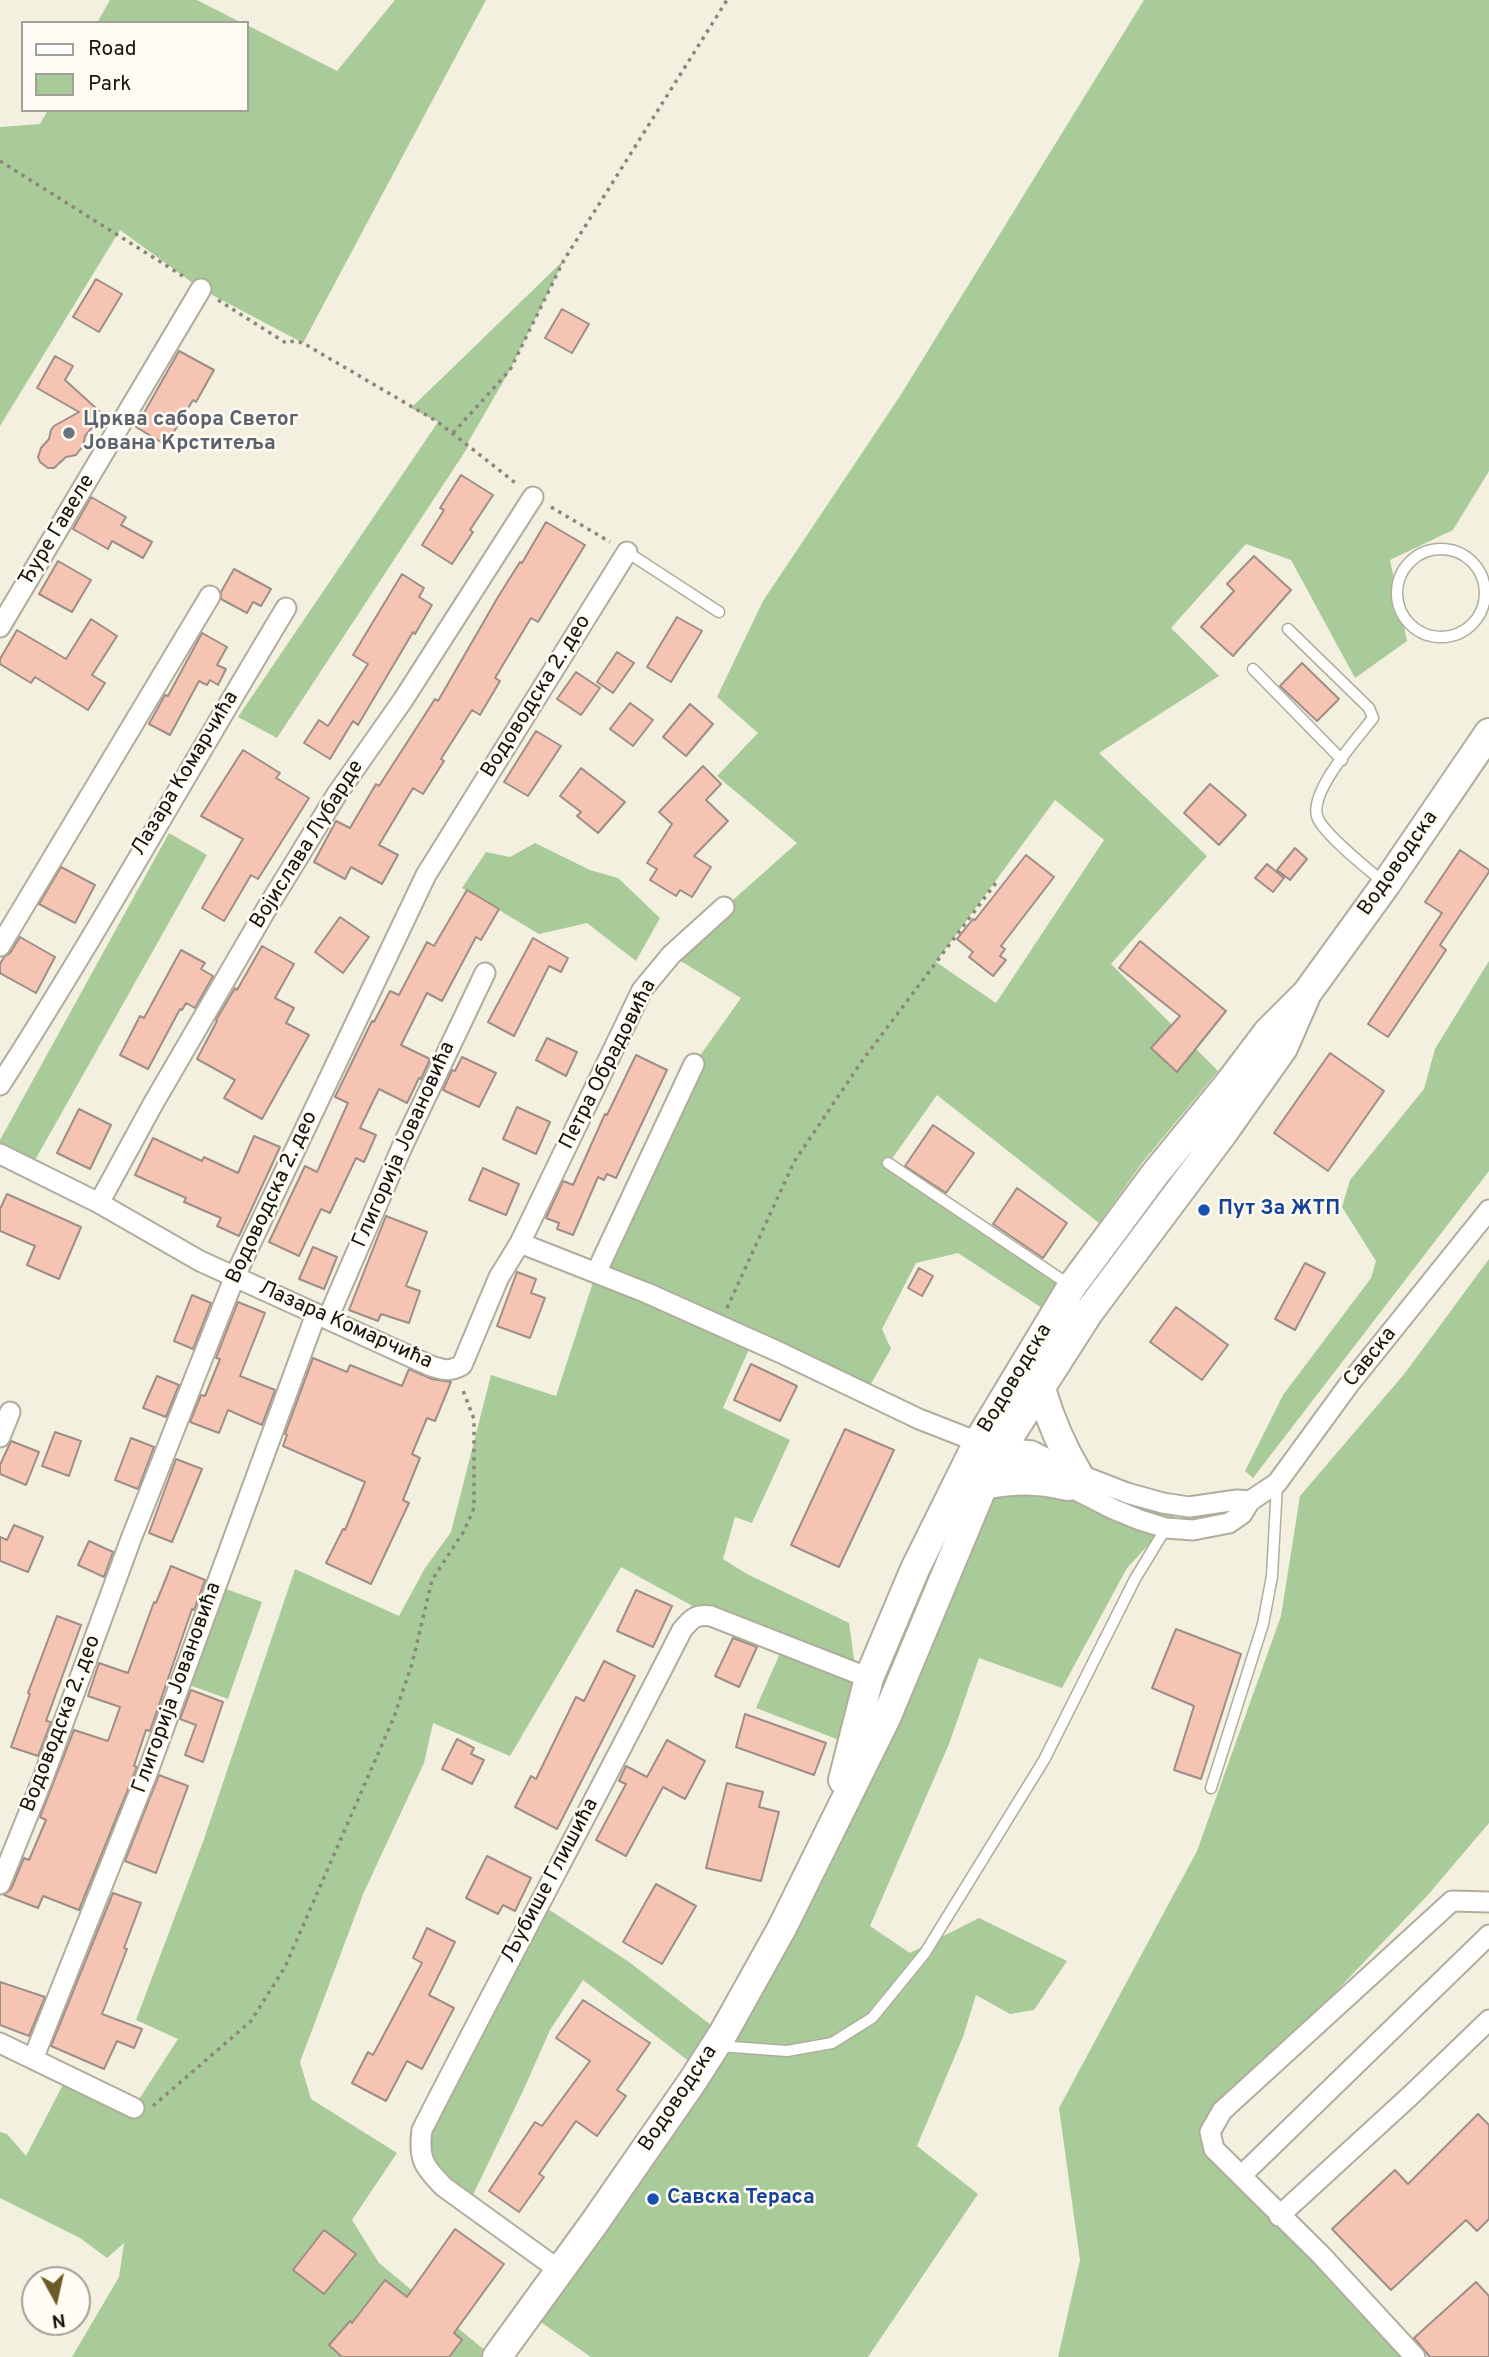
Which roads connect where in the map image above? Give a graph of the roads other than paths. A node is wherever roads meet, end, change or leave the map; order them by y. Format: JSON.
{"nodes":[{"id":1,"x":201,"y":289,"type":"road end"},
{"id":2,"x":533,"y":497,"type":"road end"},
{"id":3,"x":627,"y":552,"type":"joint"},
{"id":4,"x":1486,"y":581,"type":"edge"},
{"id":5,"x":210,"y":596,"type":"dead end"},
{"id":6,"x":286,"y":608,"type":"dead end"},
{"id":7,"x":719,"y":612,"type":"dead end"},
{"id":8,"x":0,"y":627,"type":"edge"},
{"id":9,"x":1288,"y":629,"type":"dead end"},
{"id":10,"x":1253,"y":669,"type":"dead end"},
{"id":11,"x":1489,"y":733,"type":"edge"},
{"id":12,"x":1342,"y":760,"type":"junction"},
{"id":13,"x":1385,"y":884,"type":"junction"},
{"id":14,"x":724,"y":906,"type":"dead end"},
{"id":15,"x":0,"y":946,"type":"edge"},
{"id":16,"x":485,"y":973,"type":"dead end"},
{"id":17,"x":1307,"y":993,"type":"junction"},
{"id":18,"x":694,"y":1064,"type":"dead end"},
{"id":19,"x":0,"y":1085,"type":"edge"},
{"id":20,"x":0,"y":1154,"type":"edge"},
{"id":21,"x":888,"y":1163,"type":"dead end"},
{"id":22,"x":99,"y":1203,"type":"junction"},
{"id":23,"x":1485,"y":1220,"type":"edge"},
{"id":24,"x":520,"y":1243,"type":"junction"},
{"id":25,"x":596,"y":1273,"type":"junction"},
{"id":26,"x":235,"y":1276,"type":"junction"},
{"id":27,"x":1072,"y":1286,"type":"junction"},
{"id":28,"x":322,"y":1316,"type":"junction"},
{"id":29,"x":1041,"y":1389,"type":"junction"},
{"id":30,"x":10,"y":1412,"type":"dead end"},
{"id":31,"x":0,"y":1437,"type":"edge"},
{"id":32,"x":990,"y":1445,"type":"junction"},
{"id":33,"x":1073,"y":1480,"type":"junction"},
{"id":34,"x":1277,"y":1483,"type":"junction"},
{"id":35,"x":984,"y":1485,"type":"junction"},
{"id":36,"x":1250,"y":1501,"type":"junction"},
{"id":37,"x":1166,"y":1528,"type":"junction"},
{"id":38,"x":869,"y":1678,"type":"junction"},
{"id":39,"x":1211,"y":1788,"type":"dead end"},
{"id":40,"x":833,"y":1824,"type":"junction"},
{"id":41,"x":0,"y":1884,"type":"edge"},
{"id":42,"x":1489,"y":1902,"type":"edge"},
{"id":43,"x":1489,"y":1935,"type":"edge"},
{"id":44,"x":1489,"y":2020,"type":"edge"},
{"id":45,"x":0,"y":2043,"type":"edge"},
{"id":46,"x":715,"y":2045,"type":"junction"},
{"id":47,"x":33,"y":2059,"type":"junction"},
{"id":48,"x":134,"y":2108,"type":"road end"},
{"id":49,"x":1241,"y":2176,"type":"junction"},
{"id":50,"x":1279,"y":2216,"type":"junction"},
{"id":51,"x":559,"y":2270,"type":"junction"},
{"id":52,"x":497,"y":2357,"type":"edge"},
{"id":53,"x":1415,"y":2357,"type":"edge"}],
"edges":[{"from":1,"to":8,"type":"street","name":"Ђуре Гавеле"},
{"from":2,"to":22,"type":"street","name":"Војислава Лубарде"},
{"from":3,"to":7,"type":"lane"},
{"from":3,"to":26,"type":"street","name":"Водоводска 2. део"},
{"from":4,"to":4,"type":"lane"},
{"from":5,"to":15,"type":"street"},
{"from":6,"to":19,"type":"street","name":"Лазара Комарчића"},
{"from":9,"to":12,"type":"lane"},
{"from":10,"to":12,"type":"lane"},
{"from":11,"to":13,"type":"main road","name":"Водоводска"},
{"from":12,"to":13,"type":"lane"},
{"from":13,"to":17,"type":"main road","name":"Водоводска"},
{"from":14,"to":24,"type":"street","name":"Петра Обрадовића"},
{"from":16,"to":28,"type":"street","name":"Глигорија Јовановића"},
{"from":17,"to":27,"type":"main road","name":"Водоводска"},
{"from":17,"to":29,"type":"main road","name":"Водоводска"},
{"from":18,"to":25,"type":"street"},
{"from":20,"to":22,"type":"street","name":"Лазара Комарчића"},
{"from":21,"to":27,"type":"lane"},
{"from":22,"to":26,"type":"street","name":"Лазара Комарчића"},
{"from":23,"to":34,"type":"street","name":"Савска"},
{"from":24,"to":25,"type":"street"},
{"from":24,"to":28,"type":"street","name":"Лазара Комарчића"},
{"from":25,"to":32,"type":"street"},
{"from":26,"to":28,"type":"street","name":"Лазара Комарчића"},
{"from":26,"to":41,"type":"street","name":"Водоводска 2. део"},
{"from":27,"to":32,"type":"main road","name":"Водоводска"},
{"from":28,"to":47,"type":"street","name":"Глигорија Јовановића"},
{"from":29,"to":32,"type":"main road","name":"Водоводска"},
{"from":29,"to":33,"type":"main road"},
{"from":30,"to":31,"type":"street"},
{"from":32,"to":33,"type":"street","name":"Савска"},
{"from":32,"to":35,"type":"main road","name":"Водоводска"},
{"from":32,"to":38,"type":"main road","name":"Водоводска"},
{"from":33,"to":35,"type":"main road"},
{"from":33,"to":36,"type":"street","name":"Савска"},
{"from":33,"to":37,"type":"street","name":"Савска"},
{"from":34,"to":36,"type":"street","name":"Савска"},
{"from":34,"to":39,"type":"lane"},
{"from":35,"to":40,"type":"main road","name":"Водоводска"},
{"from":36,"to":37,"type":"street","name":"Савска"},
{"from":37,"to":46,"type":"lane"},
{"from":38,"to":40,"type":"main road","name":"Водоводска"},
{"from":38,"to":51,"type":"street","name":"Љубише Глишића"},
{"from":40,"to":46,"type":"main road","name":"Водоводска"},
{"from":42,"to":49,"type":"street"},
{"from":43,"to":49,"type":"street"},
{"from":44,"to":50,"type":"street"},
{"from":45,"to":47,"type":"street"},
{"from":46,"to":51,"type":"main road","name":"Водоводска"},
{"from":47,"to":48,"type":"street"},
{"from":49,"to":50,"type":"street"},
{"from":50,"to":53,"type":"street"},
{"from":51,"to":52,"type":"main road","name":"Водоводска"}]}
